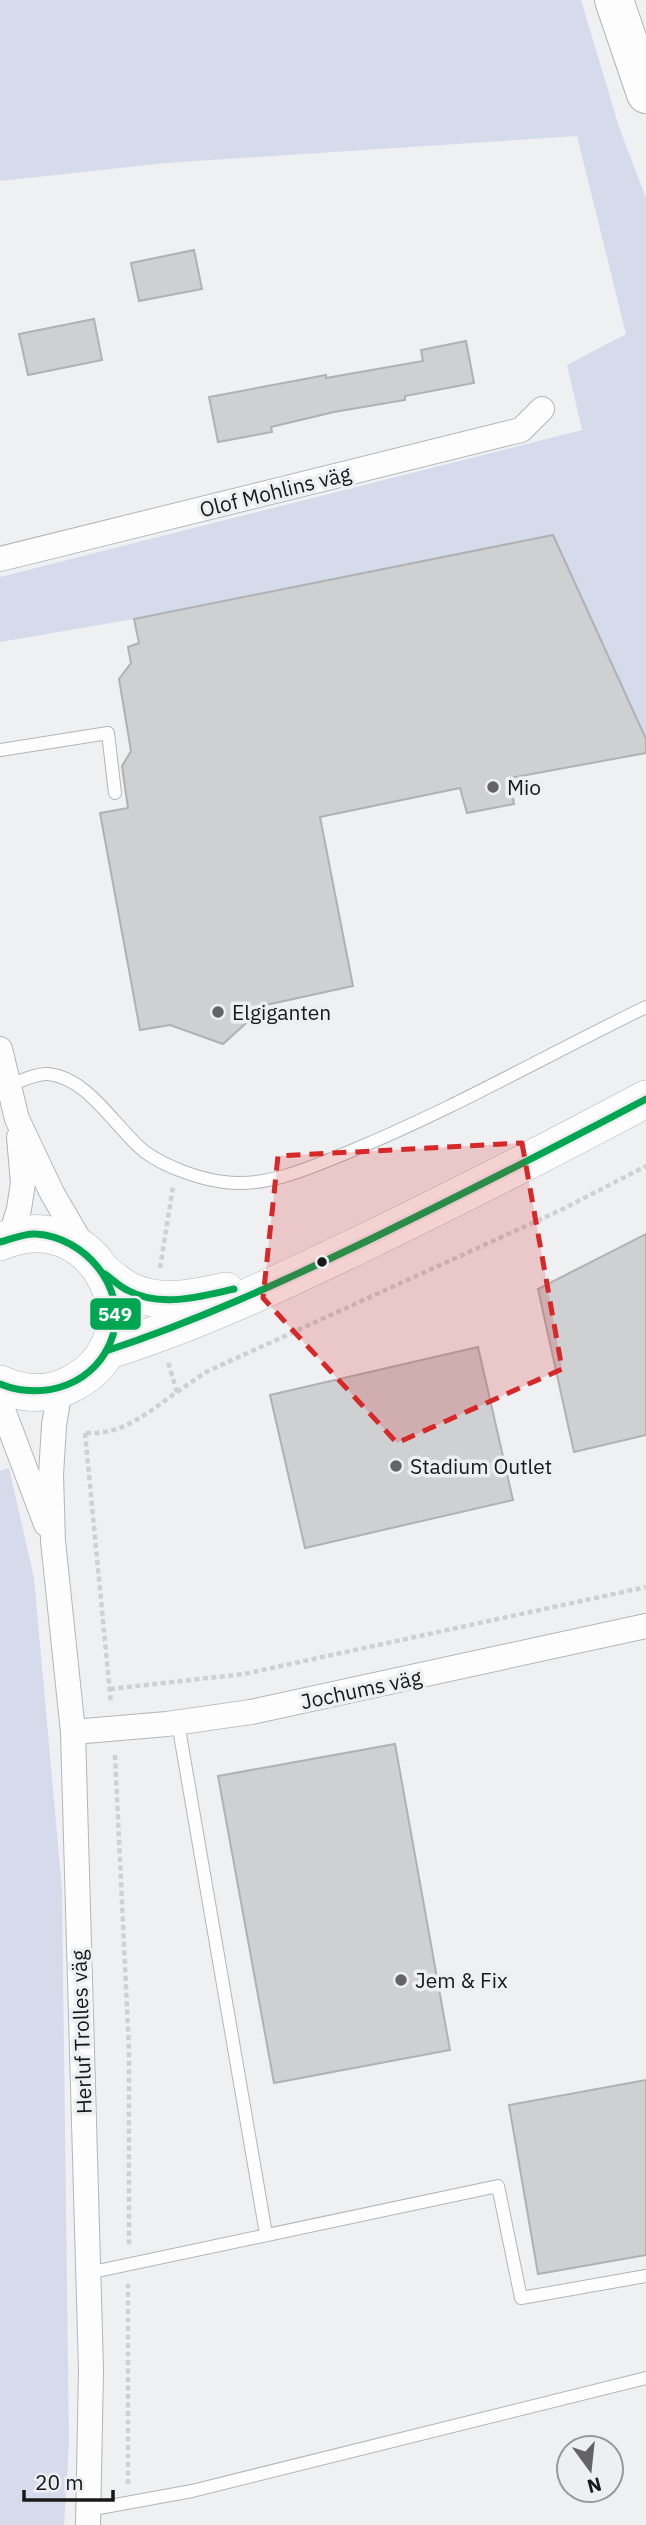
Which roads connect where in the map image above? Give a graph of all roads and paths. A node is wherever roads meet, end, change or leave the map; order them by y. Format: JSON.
{"nodes":[{"id":1,"x":614,"y":0,"type":"edge"},
{"id":2,"x":646,"y":94,"type":"edge"},
{"id":3,"x":542,"y":409,"type":"dead end"},
{"id":4,"x":0,"y":559,"type":"edge"},
{"id":5,"x":0,"y":750,"type":"edge"},
{"id":6,"x":115,"y":793,"type":"dead end"},
{"id":7,"x":646,"y":1007,"type":"edge"},
{"id":8,"x":0,"y":1049,"type":"edge"},
{"id":9,"x":7,"y":1086,"type":"junction"},
{"id":10,"x":646,"y":1099,"type":"edge"},
{"id":11,"x":17,"y":1119,"type":"junction"},
{"id":12,"x":646,"y":1166,"type":"edge"},
{"id":13,"x":5,"y":1240,"type":"edge"},
{"id":14,"x":96,"y":1263,"type":"junction"},
{"id":15,"x":309,"y":1269,"type":"junction"},
{"id":16,"x":106,"y":1351,"type":"junction"},
{"id":17,"x":0,"y":1384,"type":"edge"},
{"id":18,"x":60,"y":1389,"type":"junction"},
{"id":19,"x":177,"y":1392,"type":"dead end"},
{"id":20,"x":0,"y":1402,"type":"edge"},
{"id":21,"x":85,"y":1433,"type":"dead end"},
{"id":22,"x":53,"y":1541,"type":"junction"},
{"id":23,"x":646,"y":1587,"type":"edge"},
{"id":24,"x":646,"y":1626,"type":"edge"},
{"id":25,"x":110,"y":1689,"type":"junction"},
{"id":26,"x":178,"y":1723,"type":"junction"},
{"id":27,"x":114,"y":1729,"type":"junction"},
{"id":28,"x":73,"y":1732,"type":"junction"},
{"id":29,"x":266,"y":2234,"type":"junction"},
{"id":30,"x":129,"y":2264,"type":"junction"},
{"id":31,"x":88,"y":2273,"type":"junction"},
{"id":32,"x":646,"y":2276,"type":"edge"},
{"id":33,"x":646,"y":2378,"type":"edge"},
{"id":34,"x":128,"y":2504,"type":"junction"},
{"id":35,"x":88,"y":2518,"type":"edge"}],
"edges":[{"from":1,"to":2,"type":"main road"},
{"from":3,"to":4,"type":"street","name":"Olof Mohlins väg"},
{"from":5,"to":6,"type":"lane"},
{"from":7,"to":9,"type":"lane"},
{"from":8,"to":9,"type":"street"},
{"from":9,"to":11,"type":"street"},
{"from":10,"to":15,"type":"main road"},
{"from":11,"to":13,"type":"street"},
{"from":11,"to":14,"type":"street"},
{"from":12,"to":19,"type":"path"},
{"from":13,"to":14,"type":"main road"},
{"from":14,"to":15,"type":"main road"},
{"from":14,"to":16,"type":"main road"},
{"from":15,"to":16,"type":"main road"},
{"from":16,"to":18,"type":"main road"},
{"from":17,"to":18,"type":"main road"},
{"from":18,"to":22,"type":"street","name":"Herluf Trolles väg"},
{"from":20,"to":22,"type":"street","name":"Herluf Trolles väg"},
{"from":21,"to":25,"type":"path"},
{"from":22,"to":28,"type":"street","name":"Herluf Trolles väg"},
{"from":23,"to":25,"type":"path"},
{"from":24,"to":26,"type":"street","name":"Jochums väg"},
{"from":25,"to":27,"type":"path"},
{"from":26,"to":27,"type":"street","name":"Jochums väg"},
{"from":26,"to":29,"type":"lane"},
{"from":27,"to":28,"type":"street","name":"Jochums väg"},
{"from":27,"to":30,"type":"path"},
{"from":28,"to":31,"type":"street","name":"Herluf Trolles väg"},
{"from":29,"to":30,"type":"lane"},
{"from":29,"to":32,"type":"lane"},
{"from":30,"to":31,"type":"lane"},
{"from":30,"to":34,"type":"path"},
{"from":31,"to":35,"type":"street","name":"Herluf Trolles väg"},
{"from":33,"to":34,"type":"lane"},
{"from":34,"to":35,"type":"lane"}]}
